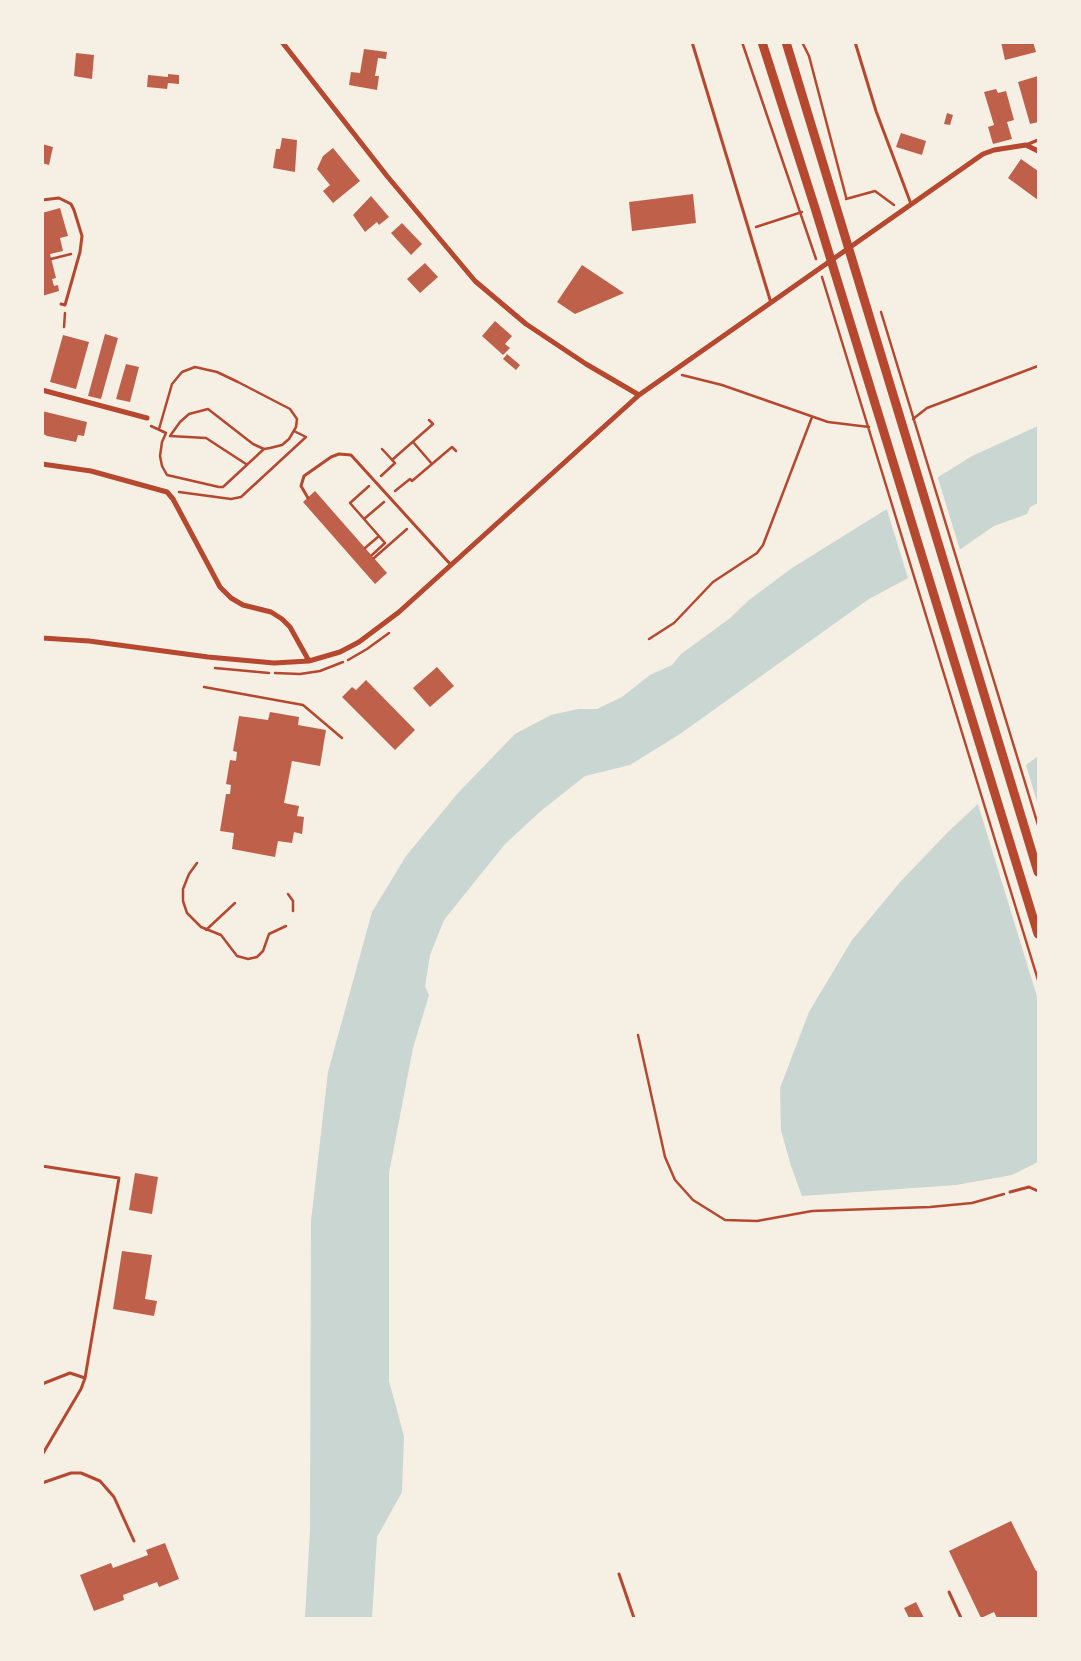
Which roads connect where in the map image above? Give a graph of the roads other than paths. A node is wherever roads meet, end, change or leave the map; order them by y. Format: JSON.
{"nodes":[{"id":1,"x":282,"y":42,"type":"edge"},
{"id":2,"x":692,"y":42,"type":"edge"},
{"id":3,"x":762,"y":42,"type":"edge"},
{"id":4,"x":786,"y":42,"type":"edge"},
{"id":5,"x":856,"y":42,"type":"edge"},
{"id":6,"x":1038,"y":140,"type":"edge"},
{"id":7,"x":1026,"y":145,"type":"junction"},
{"id":8,"x":1038,"y":151,"type":"edge"},
{"id":9,"x":42,"y":200,"type":"edge"},
{"id":10,"x":910,"y":204,"type":"junction"},
{"id":11,"x":771,"y":303,"type":"junction"},
{"id":12,"x":63,"y":304,"type":"road end"},
{"id":13,"x":42,"y":390,"type":"edge"},
{"id":14,"x":639,"y":395,"type":"junction"},
{"id":15,"x":147,"y":418,"type":"road end"},
{"id":16,"x":42,"y":464,"type":"edge"},
{"id":17,"x":308,"y":498,"type":"dead end"},
{"id":18,"x":451,"y":565,"type":"junction"},
{"id":19,"x":42,"y":638,"type":"edge"},
{"id":20,"x":309,"y":661,"type":"junction"},
{"id":21,"x":1038,"y":872,"type":"edge"},
{"id":22,"x":1038,"y":934,"type":"edge"},
{"id":23,"x":42,"y":1166,"type":"edge"},
{"id":24,"x":1038,"y":1191,"type":"edge"},
{"id":25,"x":1010,"y":1192,"type":"road end"},
{"id":26,"x":85,"y":1378,"type":"junction"},
{"id":27,"x":42,"y":1384,"type":"edge"},
{"id":28,"x":42,"y":1455,"type":"edge"},
{"id":29,"x":42,"y":1483,"type":"edge"},
{"id":30,"x":134,"y":1541,"type":"dead end"},
{"id":31,"x":620,"y":1574,"type":"dead end"},
{"id":32,"x":949,"y":1592,"type":"dead end"},
{"id":33,"x":634,"y":1618,"type":"edge"},
{"id":34,"x":961,"y":1618,"type":"edge"}],
"edges":[{"from":1,"to":14,"type":"street"},
{"from":2,"to":11,"type":"lane"},
{"from":3,"to":22,"type":"main road"},
{"from":4,"to":21,"type":"main road"},
{"from":5,"to":10,"type":"lane"},
{"from":6,"to":7,"type":"lane"},
{"from":7,"to":8,"type":"street"},
{"from":7,"to":10,"type":"street"},
{"from":9,"to":12,"type":"lane"},
{"from":10,"to":11,"type":"street"},
{"from":11,"to":14,"type":"street"},
{"from":13,"to":15,"type":"street"},
{"from":14,"to":18,"type":"street"},
{"from":16,"to":20,"type":"street"},
{"from":17,"to":18,"type":"lane"},
{"from":18,"to":20,"type":"street"},
{"from":19,"to":20,"type":"street"},
{"from":23,"to":26,"type":"lane"},
{"from":24,"to":25,"type":"lane"},
{"from":26,"to":27,"type":"lane"},
{"from":26,"to":28,"type":"lane"},
{"from":29,"to":30,"type":"lane"},
{"from":31,"to":33,"type":"lane"},
{"from":32,"to":34,"type":"lane"}]}
